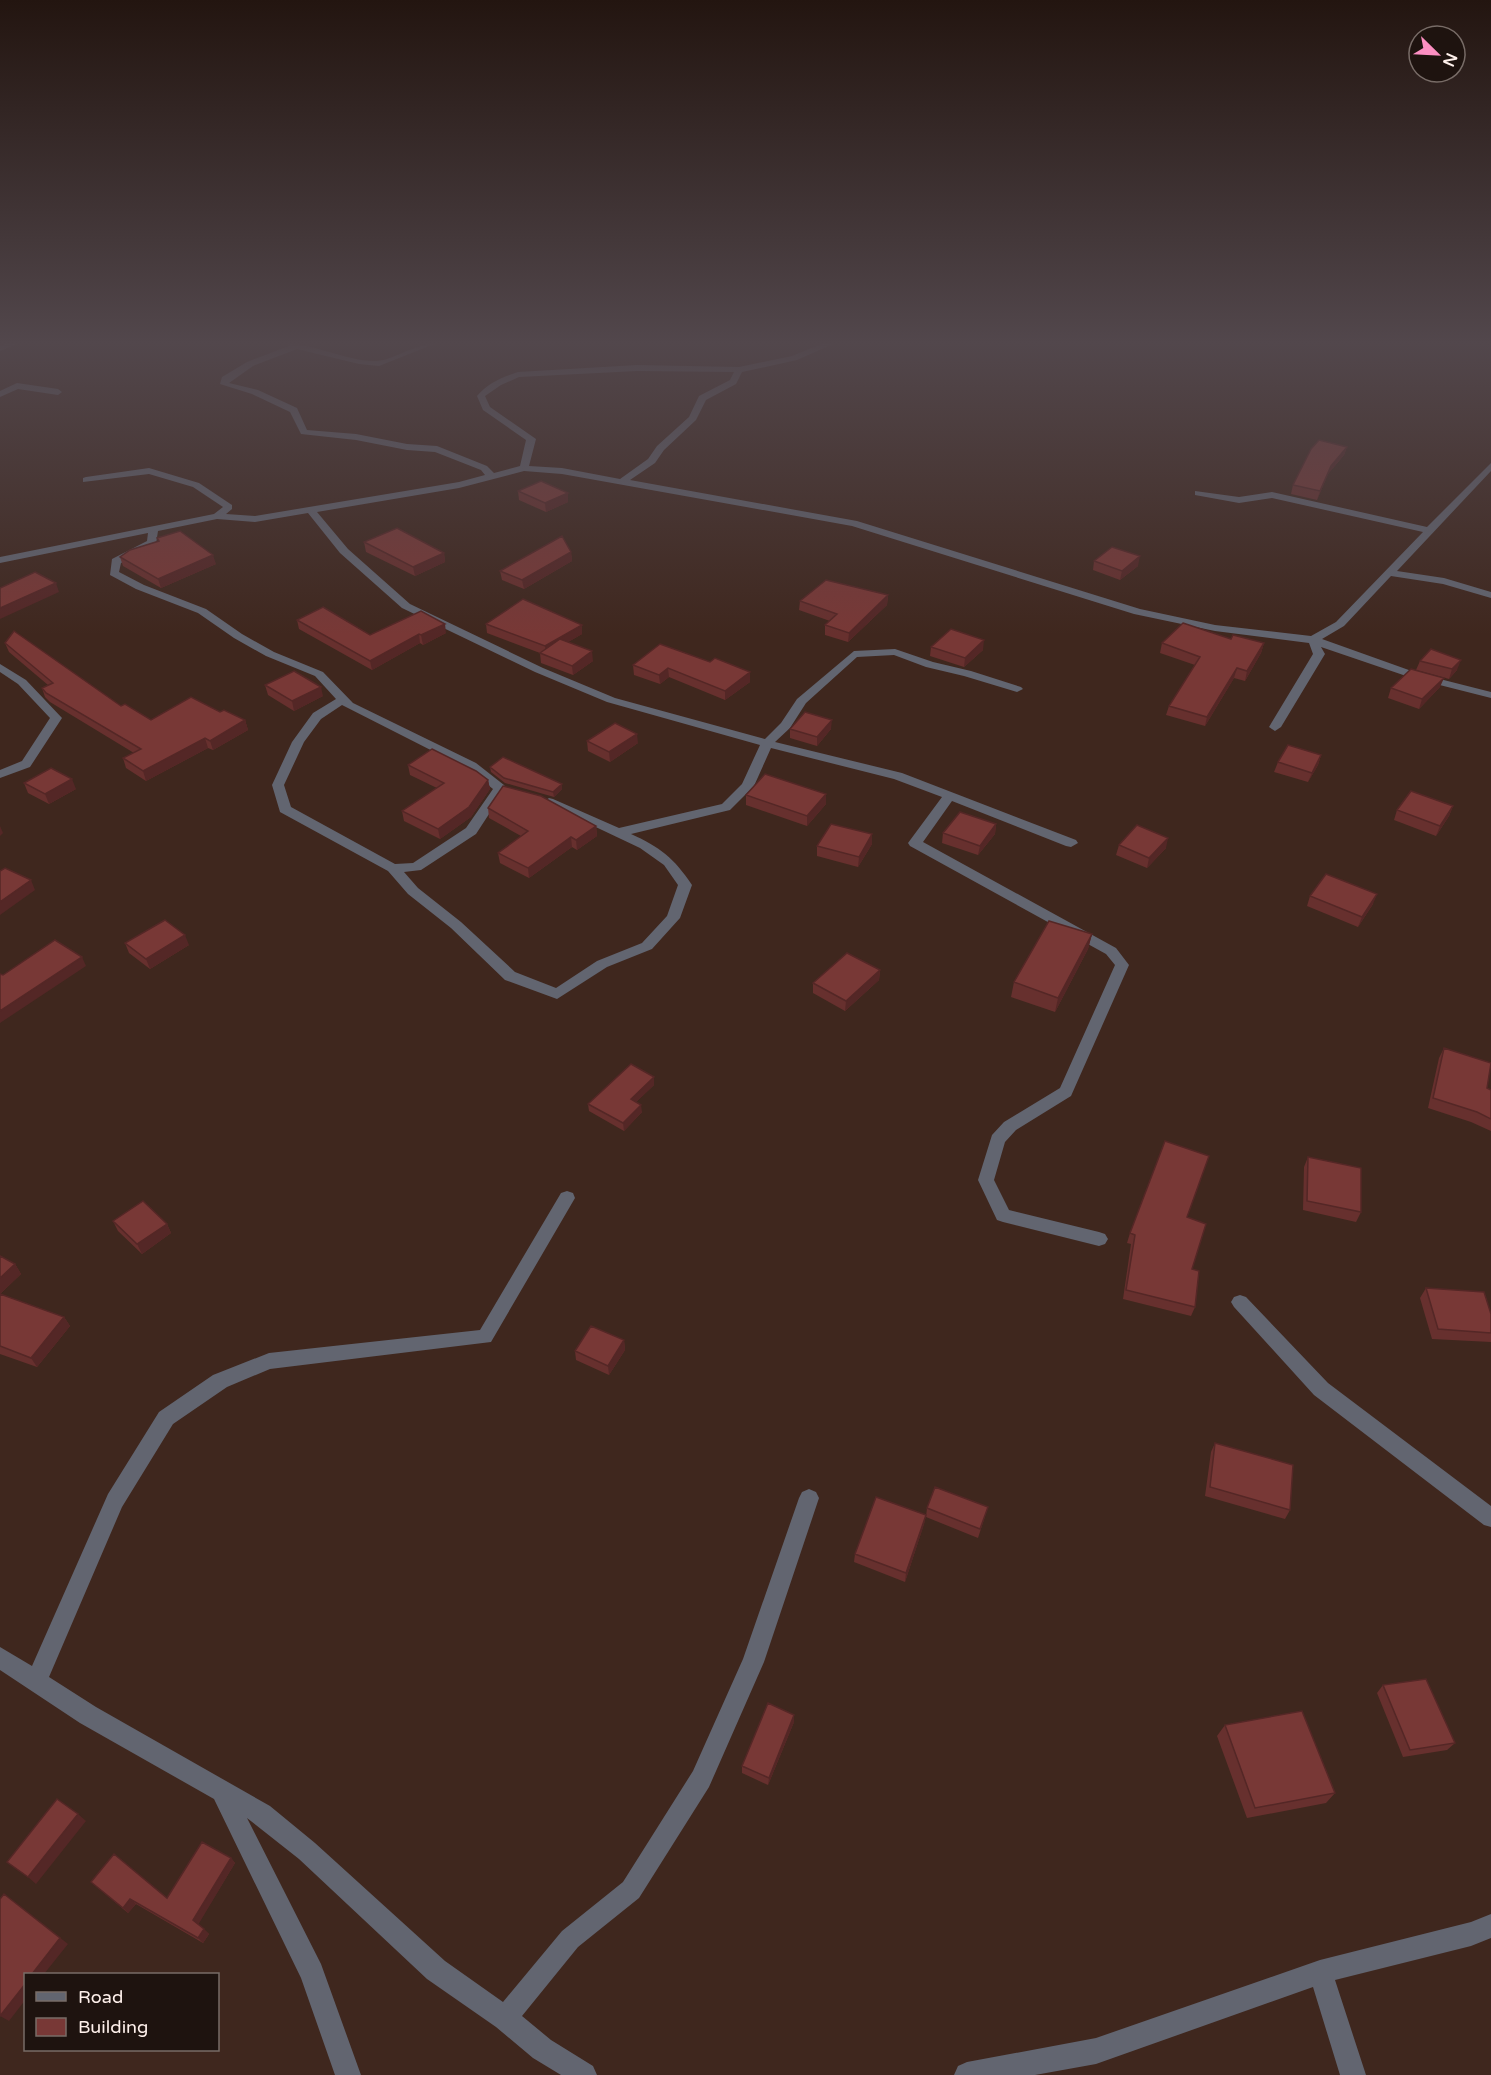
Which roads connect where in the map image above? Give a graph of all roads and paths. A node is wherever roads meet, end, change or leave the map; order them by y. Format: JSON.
{"nodes":[{"id":1,"x":378,"y":441,"type":"edge"},
{"id":2,"x":531,"y":441,"type":"edge"},
{"id":3,"x":668,"y":441,"type":"edge"},
{"id":4,"x":1491,"y":466,"type":"edge"},
{"id":5,"x":524,"y":468,"type":"junction"},
{"id":6,"x":492,"y":477,"type":"junction"},
{"id":7,"x":86,"y":480,"type":"dead end"},
{"id":8,"x":623,"y":481,"type":"junction"},
{"id":9,"x":1198,"y":493,"type":"dead end"},
{"id":10,"x":311,"y":511,"type":"junction"},
{"id":11,"x":217,"y":516,"type":"junction"},
{"id":12,"x":153,"y":529,"type":"junction"},
{"id":13,"x":1429,"y":530,"type":"junction"},
{"id":14,"x":0,"y":560,"type":"edge"},
{"id":15,"x":1391,"y":573,"type":"junction"},
{"id":16,"x":1491,"y":595,"type":"edge"},
{"id":17,"x":1313,"y":640,"type":"junction"},
{"id":18,"x":0,"y":667,"type":"edge"},
{"id":19,"x":1017,"y":689,"type":"dead end"},
{"id":20,"x":1491,"y":695,"type":"edge"},
{"id":21,"x":344,"y":699,"type":"junction"},
{"id":22,"x":1275,"y":727,"type":"dead end"},
{"id":23,"x":767,"y":743,"type":"junction"},
{"id":24,"x":0,"y":774,"type":"edge"},
{"id":25,"x":949,"y":796,"type":"junction"},
{"id":26,"x":537,"y":799,"type":"edge"},
{"id":27,"x":616,"y":833,"type":"junction"},
{"id":28,"x":1071,"y":843,"type":"dead end"},
{"id":29,"x":393,"y":868,"type":"junction"},
{"id":30,"x":567,"y":1198,"type":"dead end"},
{"id":31,"x":1099,"y":1239,"type":"dead end"},
{"id":32,"x":1240,"y":1302,"type":"dead end"},
{"id":33,"x":809,"y":1498,"type":"dead end"},
{"id":34,"x":1491,"y":1518,"type":"edge"},
{"id":35,"x":0,"y":1658,"type":"edge"},
{"id":36,"x":36,"y":1681,"type":"junction"},
{"id":37,"x":222,"y":1792,"type":"junction"},
{"id":38,"x":1491,"y":1926,"type":"edge"},
{"id":39,"x":1320,"y":1972,"type":"junction"},
{"id":40,"x":506,"y":2018,"type":"junction"},
{"id":41,"x":348,"y":2075,"type":"edge"},
{"id":42,"x":584,"y":2075,"type":"edge"},
{"id":43,"x":968,"y":2075,"type":"edge"},
{"id":44,"x":1353,"y":2075,"type":"edge"}],
"edges":[{"from":1,"to":6,"type":"street"},
{"from":2,"to":5,"type":"street"},
{"from":3,"to":8,"type":"street"},
{"from":4,"to":13,"type":"street"},
{"from":5,"to":6,"type":"street"},
{"from":5,"to":8,"type":"street"},
{"from":6,"to":10,"type":"street"},
{"from":7,"to":11,"type":"street"},
{"from":8,"to":17,"type":"street"},
{"from":9,"to":13,"type":"street"},
{"from":10,"to":11,"type":"street"},
{"from":10,"to":23,"type":"street"},
{"from":11,"to":12,"type":"street"},
{"from":12,"to":14,"type":"street"},
{"from":12,"to":21,"type":"street"},
{"from":13,"to":15,"type":"street"},
{"from":15,"to":16,"type":"street"},
{"from":15,"to":17,"type":"street"},
{"from":17,"to":20,"type":"street"},
{"from":17,"to":22,"type":"street"},
{"from":18,"to":24,"type":"street"},
{"from":19,"to":23,"type":"street"},
{"from":21,"to":29,"type":"street"},
{"from":21,"to":29,"type":"street"},
{"from":23,"to":25,"type":"street"},
{"from":23,"to":27,"type":"street"},
{"from":25,"to":28,"type":"street"},
{"from":25,"to":31,"type":"street"},
{"from":26,"to":27,"type":"street"},
{"from":27,"to":29,"type":"street"},
{"from":30,"to":36,"type":"street"},
{"from":32,"to":34,"type":"street"},
{"from":33,"to":40,"type":"street"},
{"from":35,"to":36,"type":"street"},
{"from":36,"to":37,"type":"street"},
{"from":37,"to":40,"type":"street"},
{"from":37,"to":41,"type":"street"},
{"from":38,"to":39,"type":"street"},
{"from":39,"to":43,"type":"street"},
{"from":39,"to":44,"type":"street"},
{"from":40,"to":42,"type":"street"}]}
